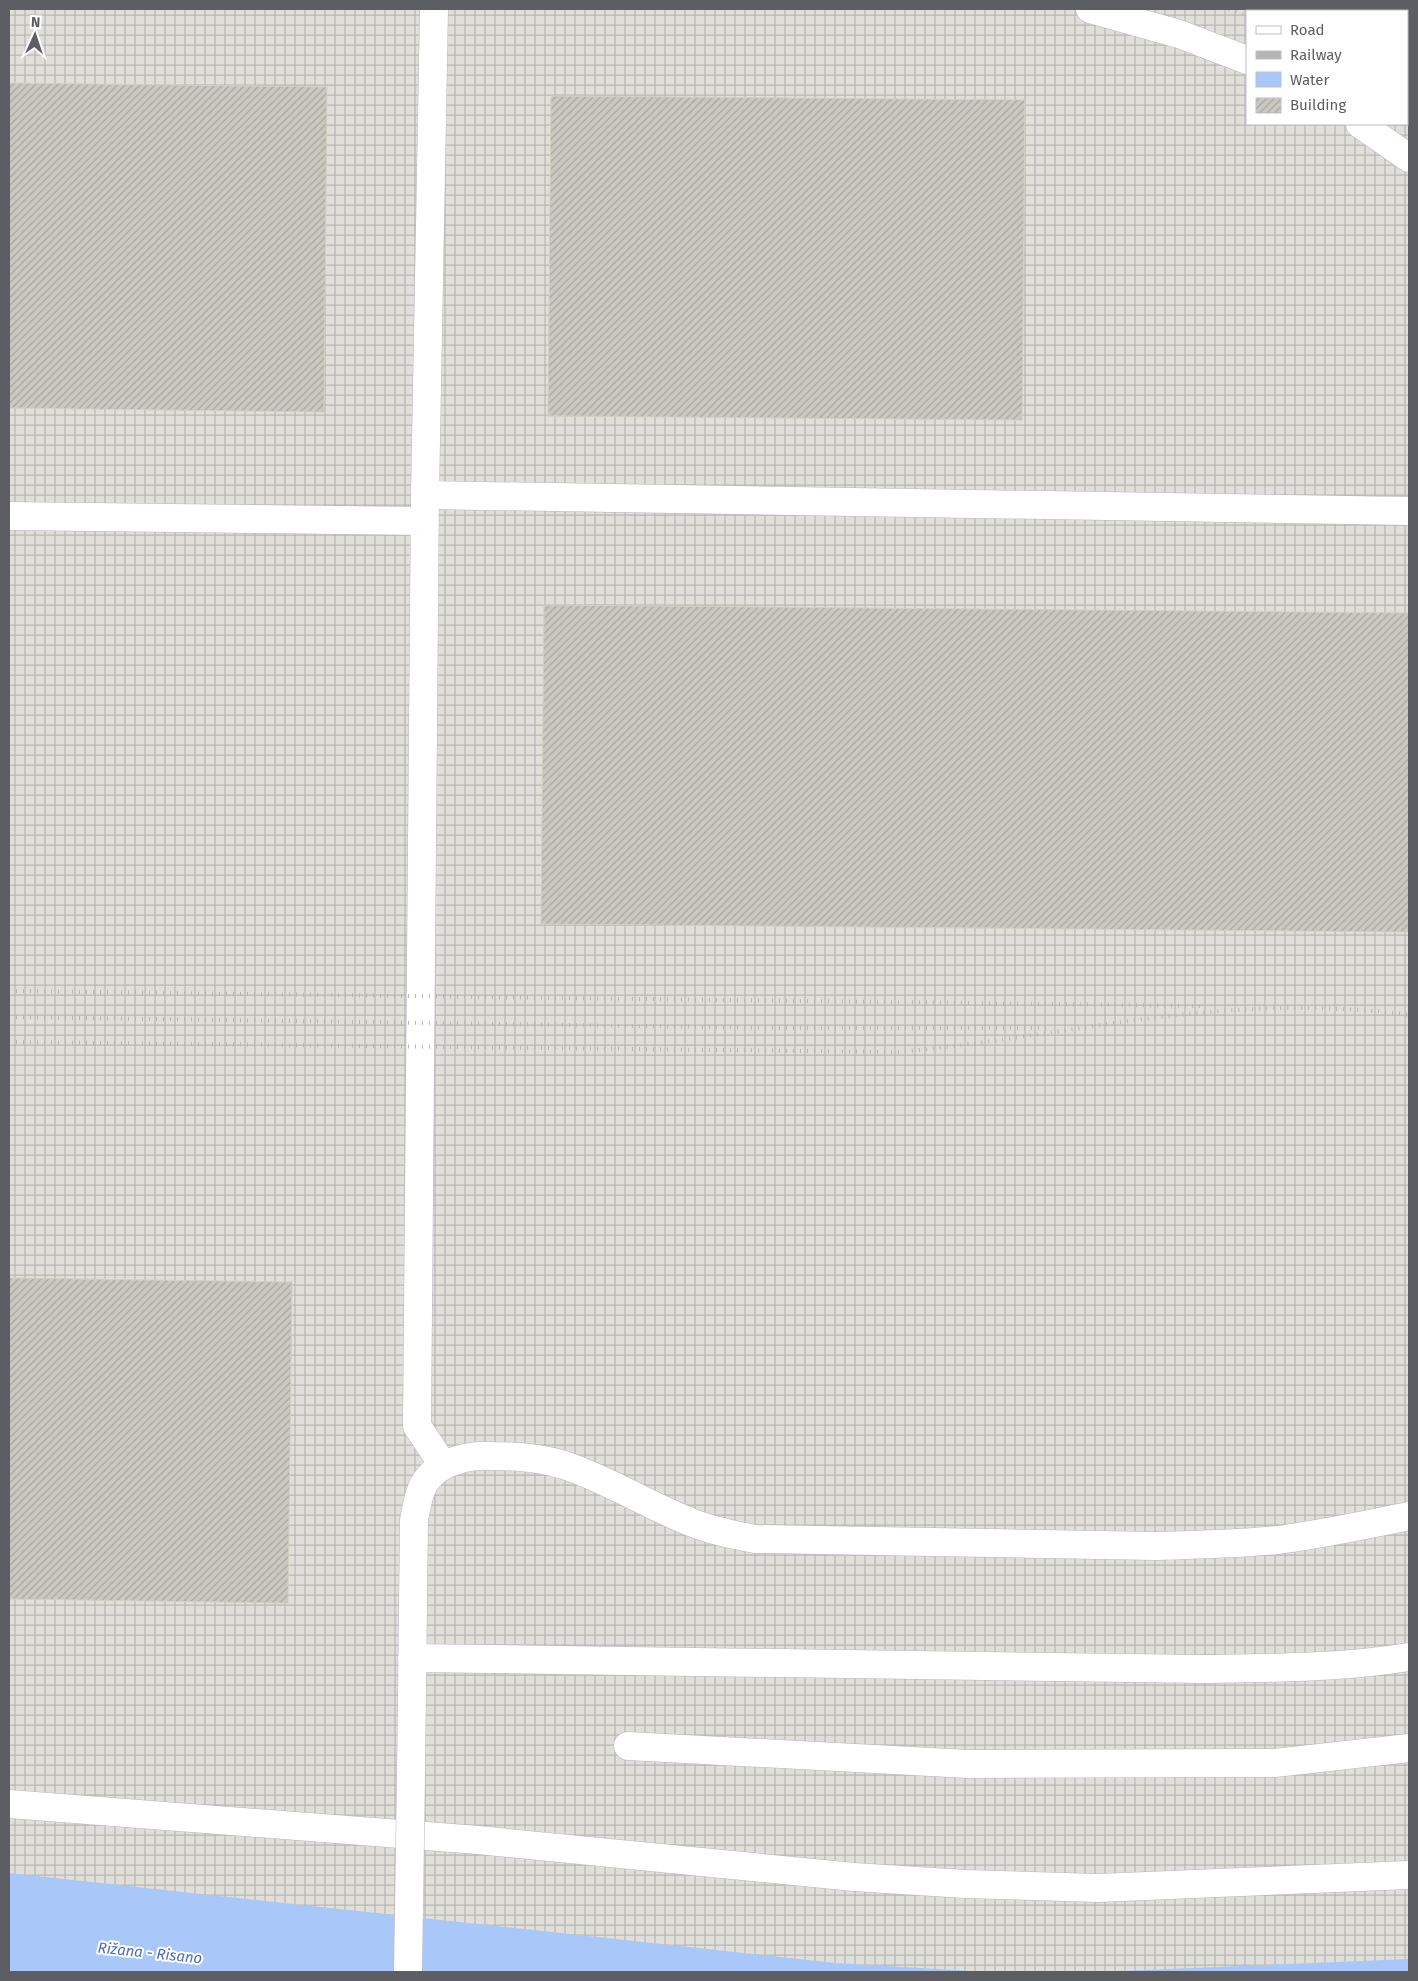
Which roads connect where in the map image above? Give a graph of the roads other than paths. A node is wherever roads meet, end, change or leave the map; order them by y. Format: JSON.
{"nodes":[{"id":1,"x":434,"y":9,"type":"edge"},
{"id":2,"x":1090,"y":9,"type":"edge"},
{"id":3,"x":1246,"y":60,"type":"edge"},
{"id":4,"x":1361,"y":125,"type":"edge"},
{"id":5,"x":1409,"y":158,"type":"edge"},
{"id":6,"x":425,"y":508,"type":"junction"},
{"id":7,"x":1409,"y":511,"type":"edge"},
{"id":8,"x":9,"y":516,"type":"edge"},
{"id":9,"x":443,"y":1465,"type":"junction"},
{"id":10,"x":1409,"y":1516,"type":"edge"},
{"id":11,"x":1409,"y":1657,"type":"edge"},
{"id":12,"x":412,"y":1658,"type":"junction"},
{"id":13,"x":628,"y":1746,"type":"dead end"},
{"id":14,"x":1409,"y":1748,"type":"edge"},
{"id":15,"x":9,"y":1804,"type":"edge"},
{"id":16,"x":1409,"y":1875,"type":"edge"},
{"id":17,"x":408,"y":1972,"type":"edge"}],
"edges":[{"from":1,"to":6,"type":"street"},
{"from":2,"to":3,"type":"street"},
{"from":4,"to":5,"type":"street"},
{"from":6,"to":7,"type":"street"},
{"from":6,"to":8,"type":"street"},
{"from":6,"to":9,"type":"street"},
{"from":9,"to":10,"type":"street"},
{"from":9,"to":12,"type":"street"},
{"from":11,"to":12,"type":"street"},
{"from":12,"to":17,"type":"street","bridge":true},
{"from":13,"to":14,"type":"street"},
{"from":15,"to":16,"type":"street"}]}
